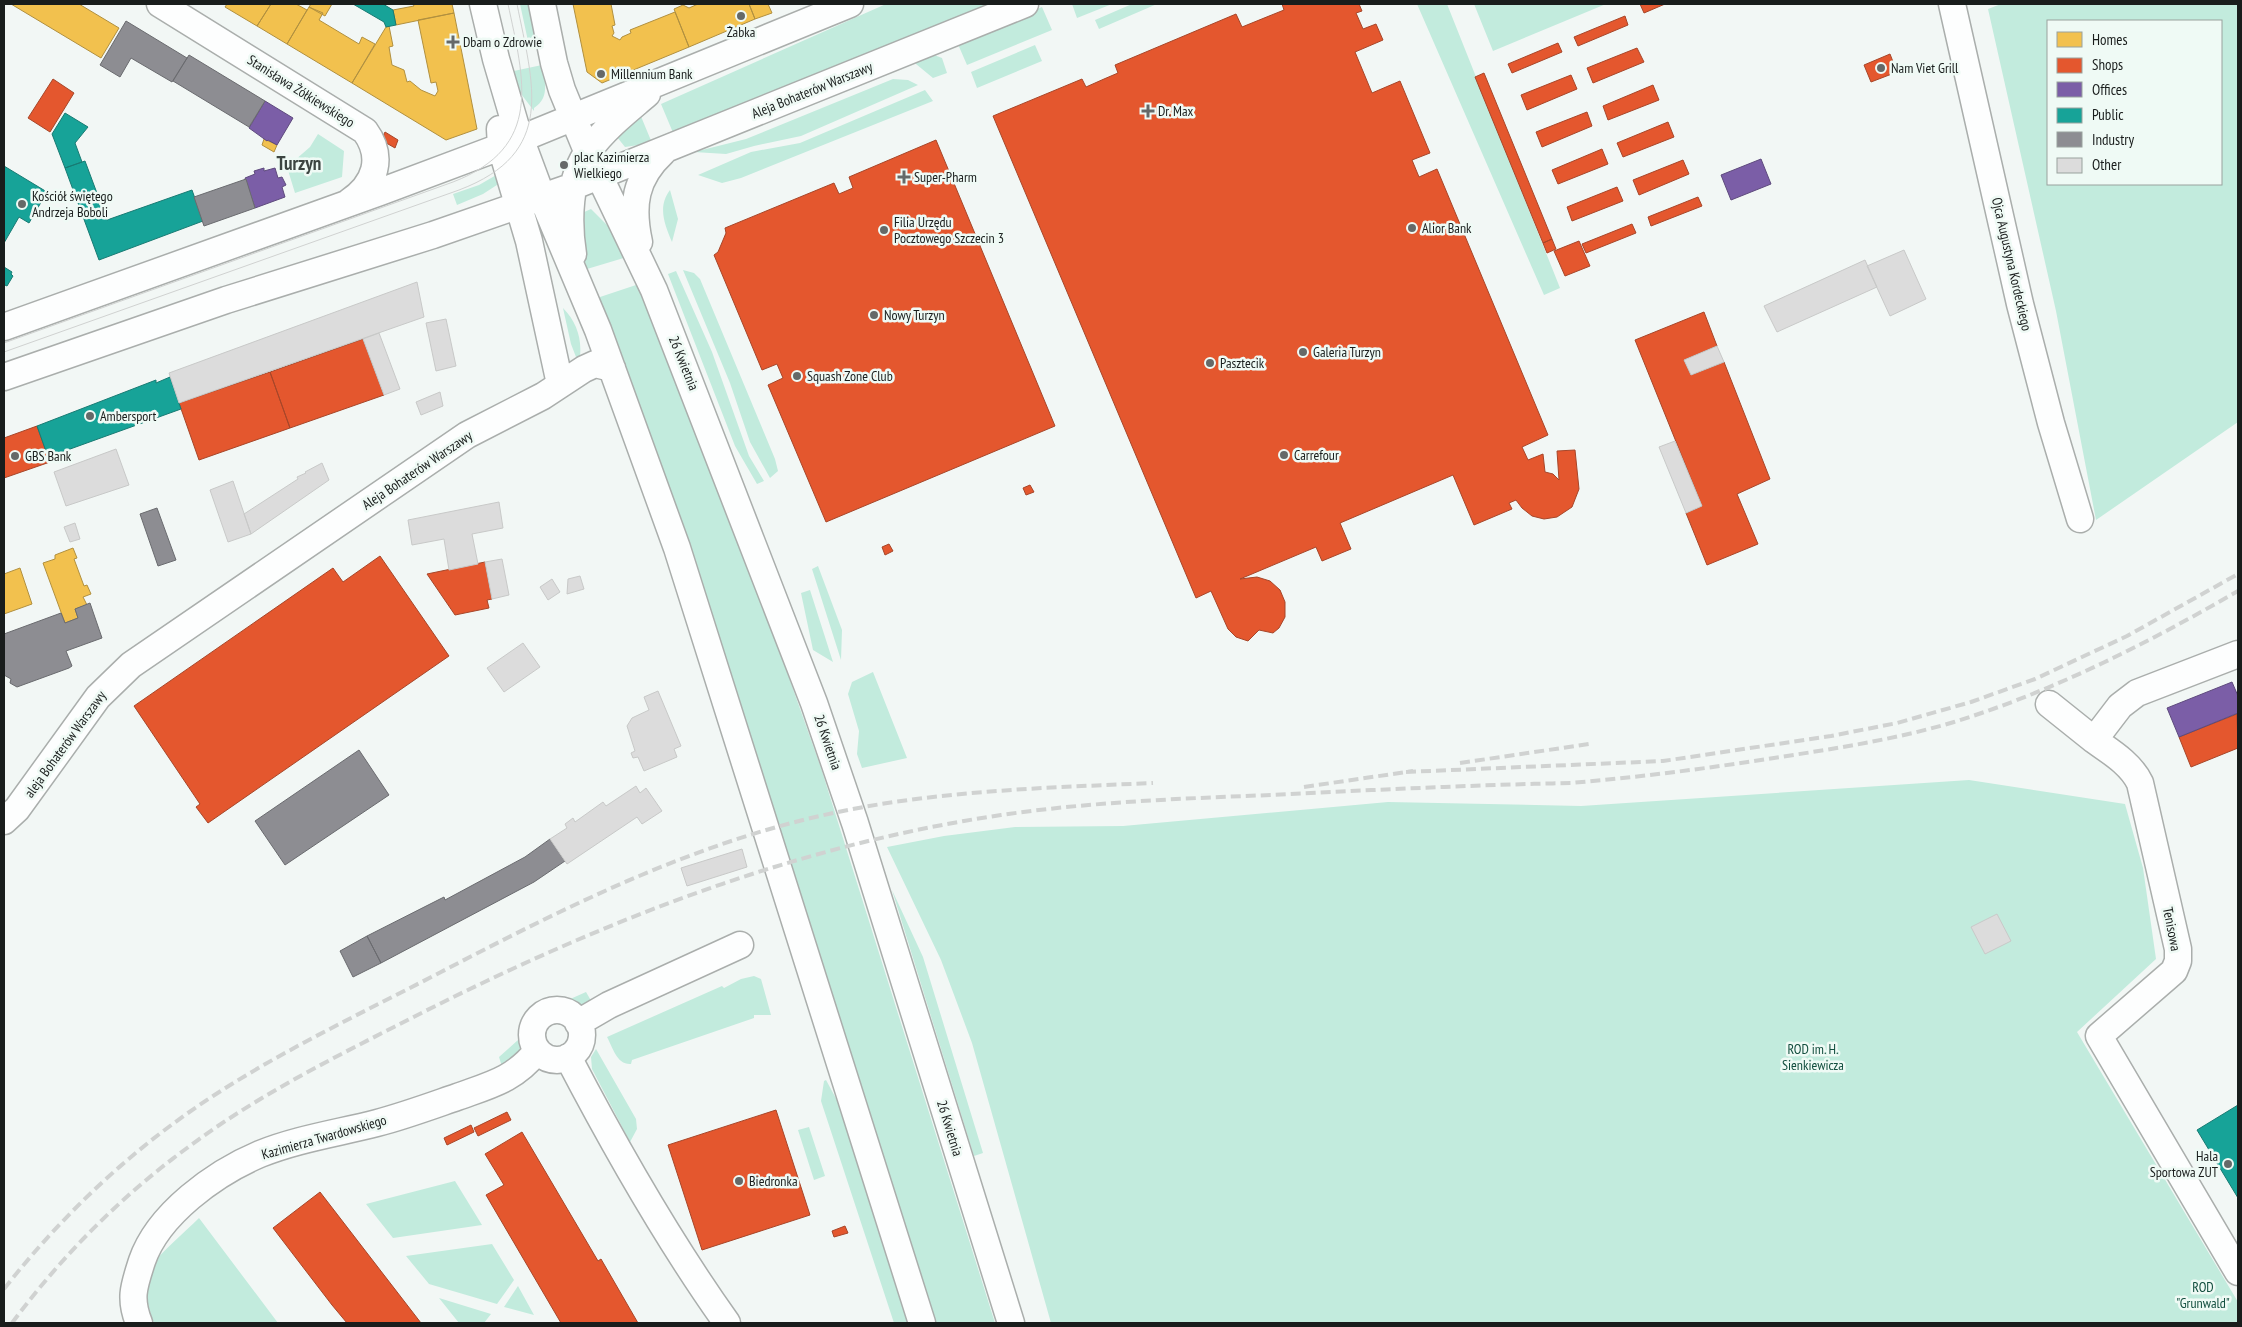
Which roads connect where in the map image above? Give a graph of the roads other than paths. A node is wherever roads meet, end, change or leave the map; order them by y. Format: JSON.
{"nodes":[{"id":1,"x":160,"y":4,"type":"edge"},
{"id":2,"x":484,"y":4,"type":"edge"},
{"id":3,"x":542,"y":4,"type":"edge"},
{"id":4,"x":850,"y":4,"type":"edge"},
{"id":5,"x":1025,"y":4,"type":"edge"},
{"id":6,"x":1955,"y":5,"type":"edge"},
{"id":7,"x":551,"y":49,"type":"junction"},
{"id":8,"x":496,"y":59,"type":"junction"},
{"id":9,"x":651,"y":85,"type":"junction"},
{"id":10,"x":572,"y":116,"type":"junction"},
{"id":11,"x":545,"y":129,"type":"junction"},
{"id":12,"x":668,"y":149,"type":"junction"},
{"id":13,"x":588,"y":151,"type":"junction"},
{"id":14,"x":514,"y":152,"type":"junction"},
{"id":15,"x":600,"y":176,"type":"junction"},
{"id":16,"x":574,"y":186,"type":"junction"},
{"id":17,"x":524,"y":197,"type":"junction"},
{"id":18,"x":343,"y":205,"type":"junction"},
{"id":19,"x":640,"y":257,"type":"junction"},
{"id":20,"x":576,"y":277,"type":"junction"},
{"id":21,"x":5,"y":326,"type":"edge"},
{"id":22,"x":612,"y":368,"type":"junction"},
{"id":23,"x":4,"y":377,"type":"edge"},
{"id":24,"x":560,"y":384,"type":"junction"},
{"id":25,"x":2080,"y":519,"type":"dead end"},
{"id":26,"x":2238,"y":654,"type":"edge"},
{"id":27,"x":127,"y":668,"type":"joint"},
{"id":28,"x":2049,"y":704,"type":"dead end"},
{"id":29,"x":2094,"y":740,"type":"junction"},
{"id":30,"x":4,"y":821,"type":"edge"},
{"id":31,"x":740,"y":946,"type":"dead end"},
{"id":32,"x":578,"y":1023,"type":"junction"},
{"id":33,"x":538,"y":1051,"type":"junction"},
{"id":34,"x":568,"y":1057,"type":"junction"},
{"id":35,"x":2238,"y":1272,"type":"edge"},
{"id":36,"x":139,"y":1323,"type":"edge"},
{"id":37,"x":727,"y":1323,"type":"edge"},
{"id":38,"x":922,"y":1323,"type":"edge"},
{"id":39,"x":1011,"y":1323,"type":"edge"}],
"edges":[{"from":1,"to":18,"type":"street","name":"Stanisława Żółkiewskiego"},
{"from":2,"to":8,"type":"street"},
{"from":3,"to":7,"type":"street"},
{"from":4,"to":9,"type":"street"},
{"from":5,"to":12,"type":"street","name":"Aleja Bohaterów Warszawy"},
{"from":6,"to":25,"type":"street","name":"Ojca Augustyna Kordeckiego"},
{"from":7,"to":10,"type":"street"},
{"from":7,"to":11,"type":"street"},
{"from":8,"to":11,"type":"street"},
{"from":8,"to":14,"type":"street"},
{"from":9,"to":10,"type":"street"},
{"from":9,"to":13,"type":"street"},
{"from":10,"to":11,"type":"street"},
{"from":10,"to":13,"type":"street"},
{"from":11,"to":13,"type":"street"},
{"from":11,"to":14,"type":"street"},
{"from":12,"to":13,"type":"street"},
{"from":12,"to":15,"type":"street","name":"Aleja Bohaterów Warszawy"},
{"from":12,"to":19,"type":"street"},
{"from":13,"to":15,"type":"street"},
{"from":13,"to":16,"type":"street"},
{"from":14,"to":16,"type":"street"},
{"from":14,"to":17,"type":"street"},
{"from":14,"to":18,"type":"street"},
{"from":15,"to":16,"type":"street","name":"Aleja Bohaterów Warszawy"},
{"from":15,"to":19,"type":"street","name":"26 Kwietnia"},
{"from":16,"to":17,"type":"street","name":"Aleja Bohaterów Warszawy"},
{"from":16,"to":19,"type":"street"},
{"from":16,"to":20,"type":"street"},
{"from":17,"to":20,"type":"street"},
{"from":17,"to":23,"type":"street","name":"Aleja Bohaterów Warszawy"},
{"from":17,"to":24,"type":"street"},
{"from":18,"to":21,"type":"street"},
{"from":19,"to":39,"type":"street","name":"26 Kwietnia"},
{"from":20,"to":22,"type":"street"},
{"from":22,"to":24,"type":"street"},
{"from":22,"to":38,"type":"street"},
{"from":24,"to":27,"type":"street","name":"Aleja Bohaterów Warszawy"},
{"from":26,"to":29,"type":"street"},
{"from":27,"to":30,"type":"street","name":"aleja Bohaterów Warszawy"},
{"from":28,"to":29,"type":"street"},
{"from":29,"to":35,"type":"street","name":"Tenisowa"},
{"from":31,"to":32,"type":"street"},
{"from":32,"to":33,"type":"street"},
{"from":32,"to":34,"type":"street"},
{"from":33,"to":34,"type":"street"},
{"from":33,"to":36,"type":"street","name":"Kazimierza Twardowskiego"},
{"from":34,"to":37,"type":"street"}]}
